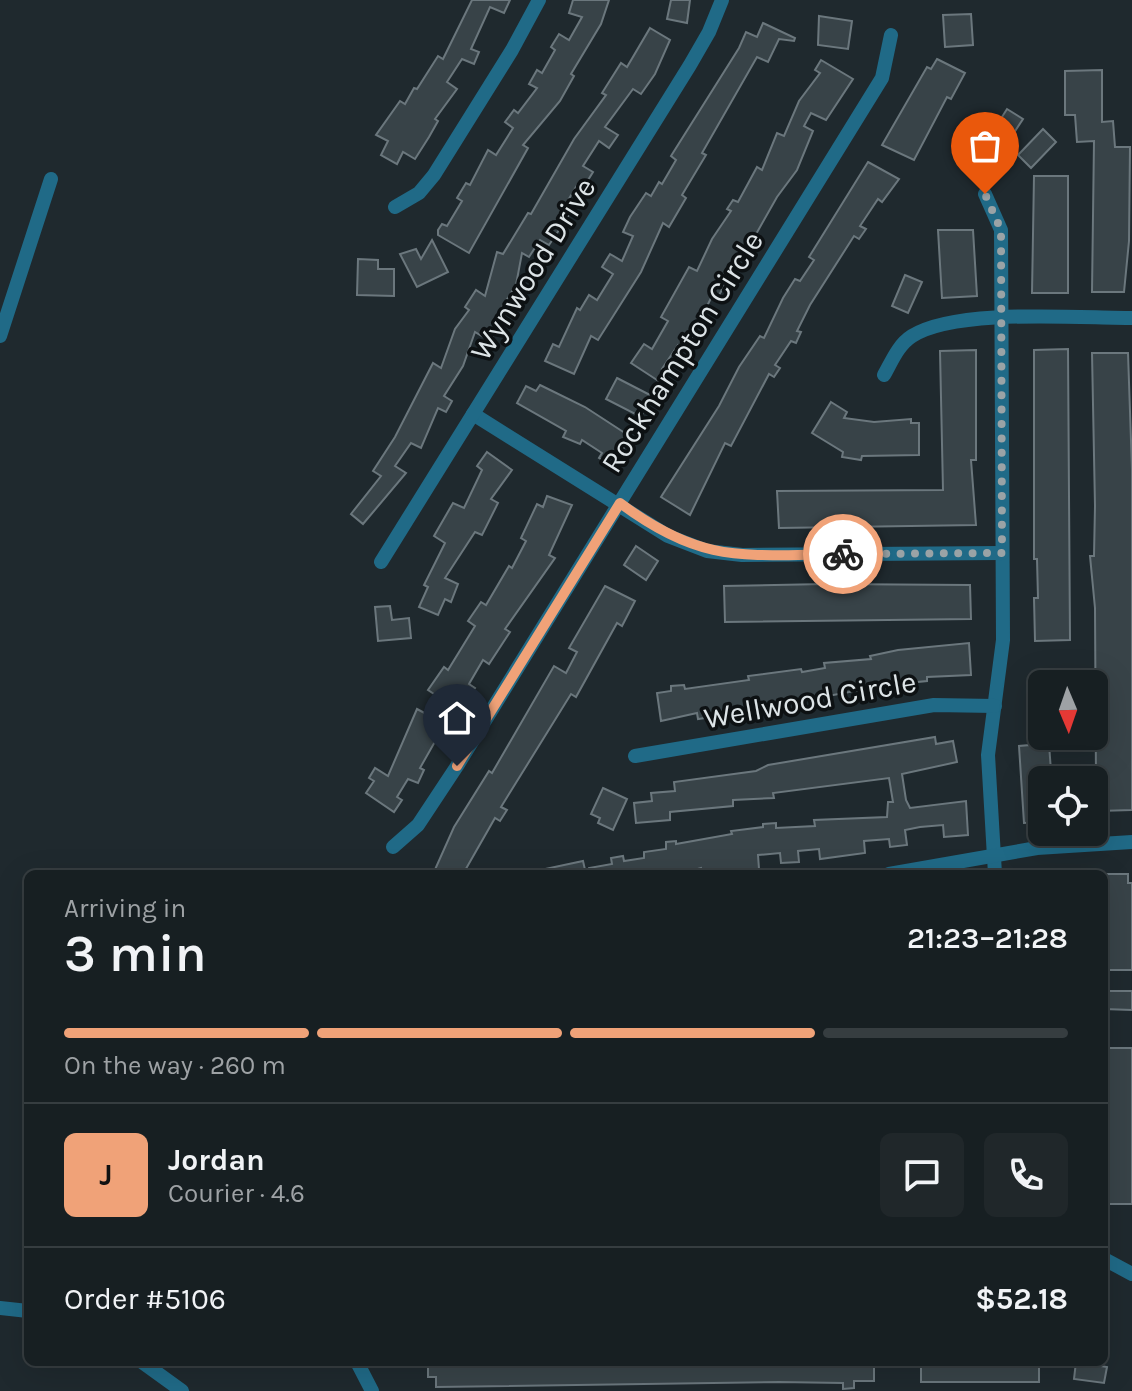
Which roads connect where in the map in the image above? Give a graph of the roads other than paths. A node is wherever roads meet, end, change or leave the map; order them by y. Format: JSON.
{"nodes":[{"id":1,"x":539,"y":0,"type":"edge"},
{"id":2,"x":722,"y":0,"type":"edge"},
{"id":3,"x":891,"y":35,"type":"dead end"},
{"id":4,"x":51,"y":179,"type":"dead end"},
{"id":5,"x":985,"y":194,"type":"dead end"},
{"id":6,"x":395,"y":207,"type":"dead end"},
{"id":7,"x":1001,"y":318,"type":"junction"},
{"id":8,"x":1132,"y":318,"type":"edge"},
{"id":9,"x":0,"y":336,"type":"edge"},
{"id":10,"x":884,"y":375,"type":"dead end"},
{"id":11,"x":473,"y":414,"type":"junction"},
{"id":12,"x":620,"y":503,"type":"junction"},
{"id":13,"x":1002,"y":553,"type":"junction"},
{"id":14,"x":381,"y":562,"type":"dead end"},
{"id":15,"x":995,"y":706,"type":"junction"},
{"id":16,"x":635,"y":756,"type":"dead end"},
{"id":17,"x":1132,"y":842,"type":"edge"},
{"id":18,"x":393,"y":847,"type":"dead end"},
{"id":19,"x":994,"y":856,"type":"junction"},
{"id":20,"x":912,"y":870,"type":"edge"},
{"id":21,"x":995,"y":870,"type":"edge"},
{"id":22,"x":1108,"y":1261,"type":"edge"},
{"id":23,"x":1132,"y":1274,"type":"edge"},
{"id":24,"x":0,"y":1308,"type":"edge"},
{"id":25,"x":24,"y":1311,"type":"edge"},
{"id":26,"x":148,"y":1366,"type":"edge"},
{"id":27,"x":359,"y":1366,"type":"edge"},
{"id":28,"x":182,"y":1391,"type":"edge"},
{"id":29,"x":372,"y":1391,"type":"edge"}],
"edges":[{"from":1,"to":6,"type":"street"},
{"from":2,"to":11,"type":"street","name":"Wynwood Drive"},
{"from":3,"to":12,"type":"street","name":"Rockhampton Circle"},
{"from":4,"to":9,"type":"street"},
{"from":5,"to":7,"type":"street"},
{"from":7,"to":8,"type":"street"},
{"from":7,"to":10,"type":"street"},
{"from":7,"to":13,"type":"street"},
{"from":11,"to":12,"type":"street"},
{"from":11,"to":14,"type":"street","name":"Wynwood Drive"},
{"from":12,"to":13,"type":"street"},
{"from":12,"to":18,"type":"street","name":"Rockhampton Circle"},
{"from":13,"to":15,"type":"street"},
{"from":15,"to":16,"type":"street","name":"Wellwood Circle"},
{"from":15,"to":19,"type":"street"},
{"from":17,"to":19,"type":"street"},
{"from":19,"to":20,"type":"street"},
{"from":19,"to":21,"type":"street"},
{"from":22,"to":23,"type":"street"},
{"from":24,"to":25,"type":"street"},
{"from":26,"to":28,"type":"street"},
{"from":27,"to":29,"type":"street"}]}
